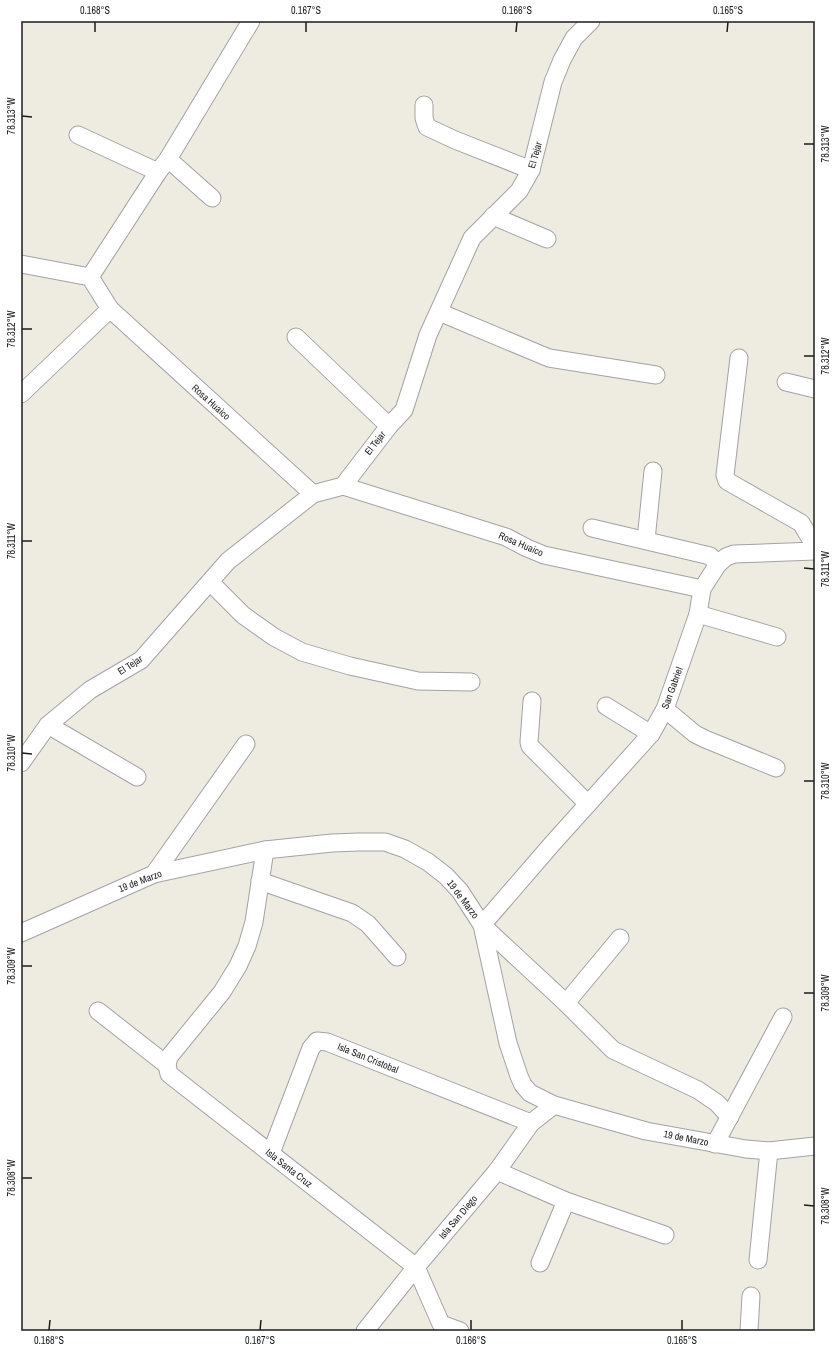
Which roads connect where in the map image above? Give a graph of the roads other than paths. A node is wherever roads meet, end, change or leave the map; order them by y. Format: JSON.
{"nodes":[{"id":1,"x":251,"y":21,"type":"edge"},
{"id":2,"x":591,"y":21,"type":"edge"},
{"id":3,"x":424,"y":105,"type":"dead end"},
{"id":4,"x":78,"y":136,"type":"dead end"},
{"id":5,"x":163,"y":166,"type":"junction"},
{"id":6,"x":532,"y":170,"type":"junction"},
{"id":7,"x":212,"y":198,"type":"dead end"},
{"id":8,"x":493,"y":216,"type":"junction"},
{"id":9,"x":547,"y":239,"type":"dead end"},
{"id":10,"x":21,"y":264,"type":"edge"},
{"id":11,"x":90,"y":277,"type":"junction"},
{"id":12,"x":110,"y":309,"type":"junction"},
{"id":13,"x":439,"y":312,"type":"junction"},
{"id":14,"x":296,"y":337,"type":"dead end"},
{"id":15,"x":739,"y":358,"type":"dead end"},
{"id":16,"x":656,"y":375,"type":"dead end"},
{"id":17,"x":786,"y":382,"type":"dead end"},
{"id":18,"x":815,"y":389,"type":"edge"},
{"id":19,"x":21,"y":394,"type":"edge"},
{"id":20,"x":389,"y":426,"type":"junction"},
{"id":21,"x":653,"y":471,"type":"dead end"},
{"id":22,"x":343,"y":486,"type":"junction"},
{"id":23,"x":313,"y":494,"type":"junction"},
{"id":24,"x":592,"y":528,"type":"dead end"},
{"id":25,"x":646,"y":540,"type":"junction"},
{"id":26,"x":815,"y":546,"type":"edge"},
{"id":27,"x":815,"y":551,"type":"edge"},
{"id":28,"x":718,"y":564,"type":"junction"},
{"id":29,"x":210,"y":582,"type":"junction"},
{"id":30,"x":702,"y":589,"type":"junction"},
{"id":31,"x":698,"y":614,"type":"junction"},
{"id":32,"x":777,"y":637,"type":"dead end"},
{"id":33,"x":471,"y":682,"type":"dead end"},
{"id":34,"x":532,"y":701,"type":"dead end"},
{"id":35,"x":606,"y":706,"type":"dead end"},
{"id":36,"x":665,"y":709,"type":"junction"},
{"id":37,"x":48,"y":725,"type":"junction"},
{"id":38,"x":651,"y":734,"type":"junction"},
{"id":39,"x":246,"y":744,"type":"dead end"},
{"id":40,"x":21,"y":763,"type":"edge"},
{"id":41,"x":776,"y":768,"type":"dead end"},
{"id":42,"x":137,"y":777,"type":"dead end"},
{"id":43,"x":588,"y":804,"type":"junction"},
{"id":44,"x":263,"y":863,"type":"junction"},
{"id":45,"x":154,"y":874,"type":"junction"},
{"id":46,"x":482,"y":925,"type":"junction"},
{"id":47,"x":21,"y":933,"type":"edge"},
{"id":48,"x":620,"y":938,"type":"dead end"},
{"id":49,"x":397,"y":957,"type":"dead end"},
{"id":50,"x":566,"y":1003,"type":"junction"},
{"id":51,"x":98,"y":1011,"type":"dead end"},
{"id":52,"x":783,"y":1017,"type":"dead end"},
{"id":53,"x":167,"y":1066,"type":"junction"},
{"id":54,"x":552,"y":1106,"type":"junction"},
{"id":55,"x":730,"y":1117,"type":"junction"},
{"id":56,"x":532,"y":1122,"type":"junction"},
{"id":57,"x":715,"y":1144,"type":"junction"},
{"id":58,"x":815,"y":1146,"type":"edge"},
{"id":59,"x":770,"y":1151,"type":"junction"},
{"id":60,"x":271,"y":1153,"type":"junction"},
{"id":61,"x":497,"y":1171,"type":"junction"},
{"id":62,"x":566,"y":1201,"type":"junction"},
{"id":63,"x":665,"y":1235,"type":"dead end"},
{"id":64,"x":758,"y":1260,"type":"dead end"},
{"id":65,"x":540,"y":1263,"type":"dead end"},
{"id":66,"x":416,"y":1267,"type":"junction"},
{"id":67,"x":751,"y":1296,"type":"dead end"},
{"id":68,"x":439,"y":1328,"type":"edge"},
{"id":69,"x":365,"y":1331,"type":"edge"},
{"id":70,"x":460,"y":1331,"type":"edge"},
{"id":71,"x":749,"y":1331,"type":"edge"}],
"edges":[{"from":1,"to":5,"type":"street"},
{"from":2,"to":6,"type":"street","name":"El Tejar"},
{"from":3,"to":6,"type":"street"},
{"from":4,"to":5,"type":"street"},
{"from":5,"to":7,"type":"street"},
{"from":5,"to":11,"type":"street"},
{"from":6,"to":8,"type":"street","name":"El Tejar"},
{"from":8,"to":9,"type":"street"},
{"from":8,"to":13,"type":"street","name":"El Tejar"},
{"from":10,"to":11,"type":"street"},
{"from":11,"to":12,"type":"street","name":"Rosa Huaico"},
{"from":12,"to":19,"type":"street"},
{"from":12,"to":23,"type":"street","name":"Rosa Huaico"},
{"from":13,"to":16,"type":"street"},
{"from":13,"to":20,"type":"street","name":"El Tejar"},
{"from":14,"to":20,"type":"street"},
{"from":15,"to":26,"type":"street"},
{"from":17,"to":18,"type":"street"},
{"from":20,"to":22,"type":"street","name":"El Tejar"},
{"from":21,"to":25,"type":"street"},
{"from":22,"to":23,"type":"street","name":"El Tejar"},
{"from":22,"to":30,"type":"street","name":"Rosa Huaico"},
{"from":23,"to":29,"type":"street","name":"El Tejar"},
{"from":24,"to":25,"type":"street"},
{"from":25,"to":28,"type":"street"},
{"from":27,"to":28,"type":"street","name":"San Gabriel"},
{"from":28,"to":30,"type":"street","name":"San Gabriel"},
{"from":29,"to":33,"type":"street"},
{"from":29,"to":37,"type":"street","name":"El Tejar"},
{"from":30,"to":31,"type":"street","name":"San Gabriel"},
{"from":31,"to":32,"type":"street"},
{"from":31,"to":36,"type":"street","name":"San Gabriel"},
{"from":34,"to":43,"type":"street"},
{"from":35,"to":38,"type":"street"},
{"from":36,"to":38,"type":"street","name":"San Gabriel"},
{"from":36,"to":41,"type":"street"},
{"from":37,"to":40,"type":"street","name":"El Tejar"},
{"from":37,"to":42,"type":"street"},
{"from":38,"to":43,"type":"street","name":"San Gabriel"},
{"from":39,"to":45,"type":"street"},
{"from":43,"to":46,"type":"street","name":"San Gabriel"},
{"from":44,"to":45,"type":"street","name":"19 de Marzo"},
{"from":44,"to":46,"type":"street","name":"19 de Marzo"},
{"from":44,"to":49,"type":"street"},
{"from":44,"to":53,"type":"street"},
{"from":45,"to":47,"type":"street","name":"19 de Marzo"},
{"from":46,"to":50,"type":"street"},
{"from":46,"to":54,"type":"street","name":"19 de Marzo"},
{"from":48,"to":50,"type":"street"},
{"from":50,"to":55,"type":"street"},
{"from":51,"to":53,"type":"street","name":"Isla Santa Cruz"},
{"from":52,"to":55,"type":"street"},
{"from":53,"to":60,"type":"street","name":"Isla Santa Cruz"},
{"from":54,"to":56,"type":"street","name":"Isla San Diego"},
{"from":54,"to":57,"type":"street","name":"19 de Marzo"},
{"from":55,"to":57,"type":"street"},
{"from":56,"to":60,"type":"street","name":"Isla San Cristobal"},
{"from":56,"to":61,"type":"street","name":"Isla San Diego"},
{"from":57,"to":59,"type":"street","name":"19 de Marzo"},
{"from":58,"to":59,"type":"street","name":"19 de Marzo"},
{"from":59,"to":64,"type":"street"},
{"from":60,"to":66,"type":"street","name":"Isla Santa Cruz"},
{"from":61,"to":62,"type":"street"},
{"from":61,"to":66,"type":"street","name":"Isla San Diego"},
{"from":62,"to":63,"type":"street"},
{"from":62,"to":65,"type":"street"},
{"from":66,"to":68,"type":"street"},
{"from":66,"to":69,"type":"street","name":"Isla San Diego"},
{"from":67,"to":71,"type":"street"},
{"from":68,"to":70,"type":"street"}]}
